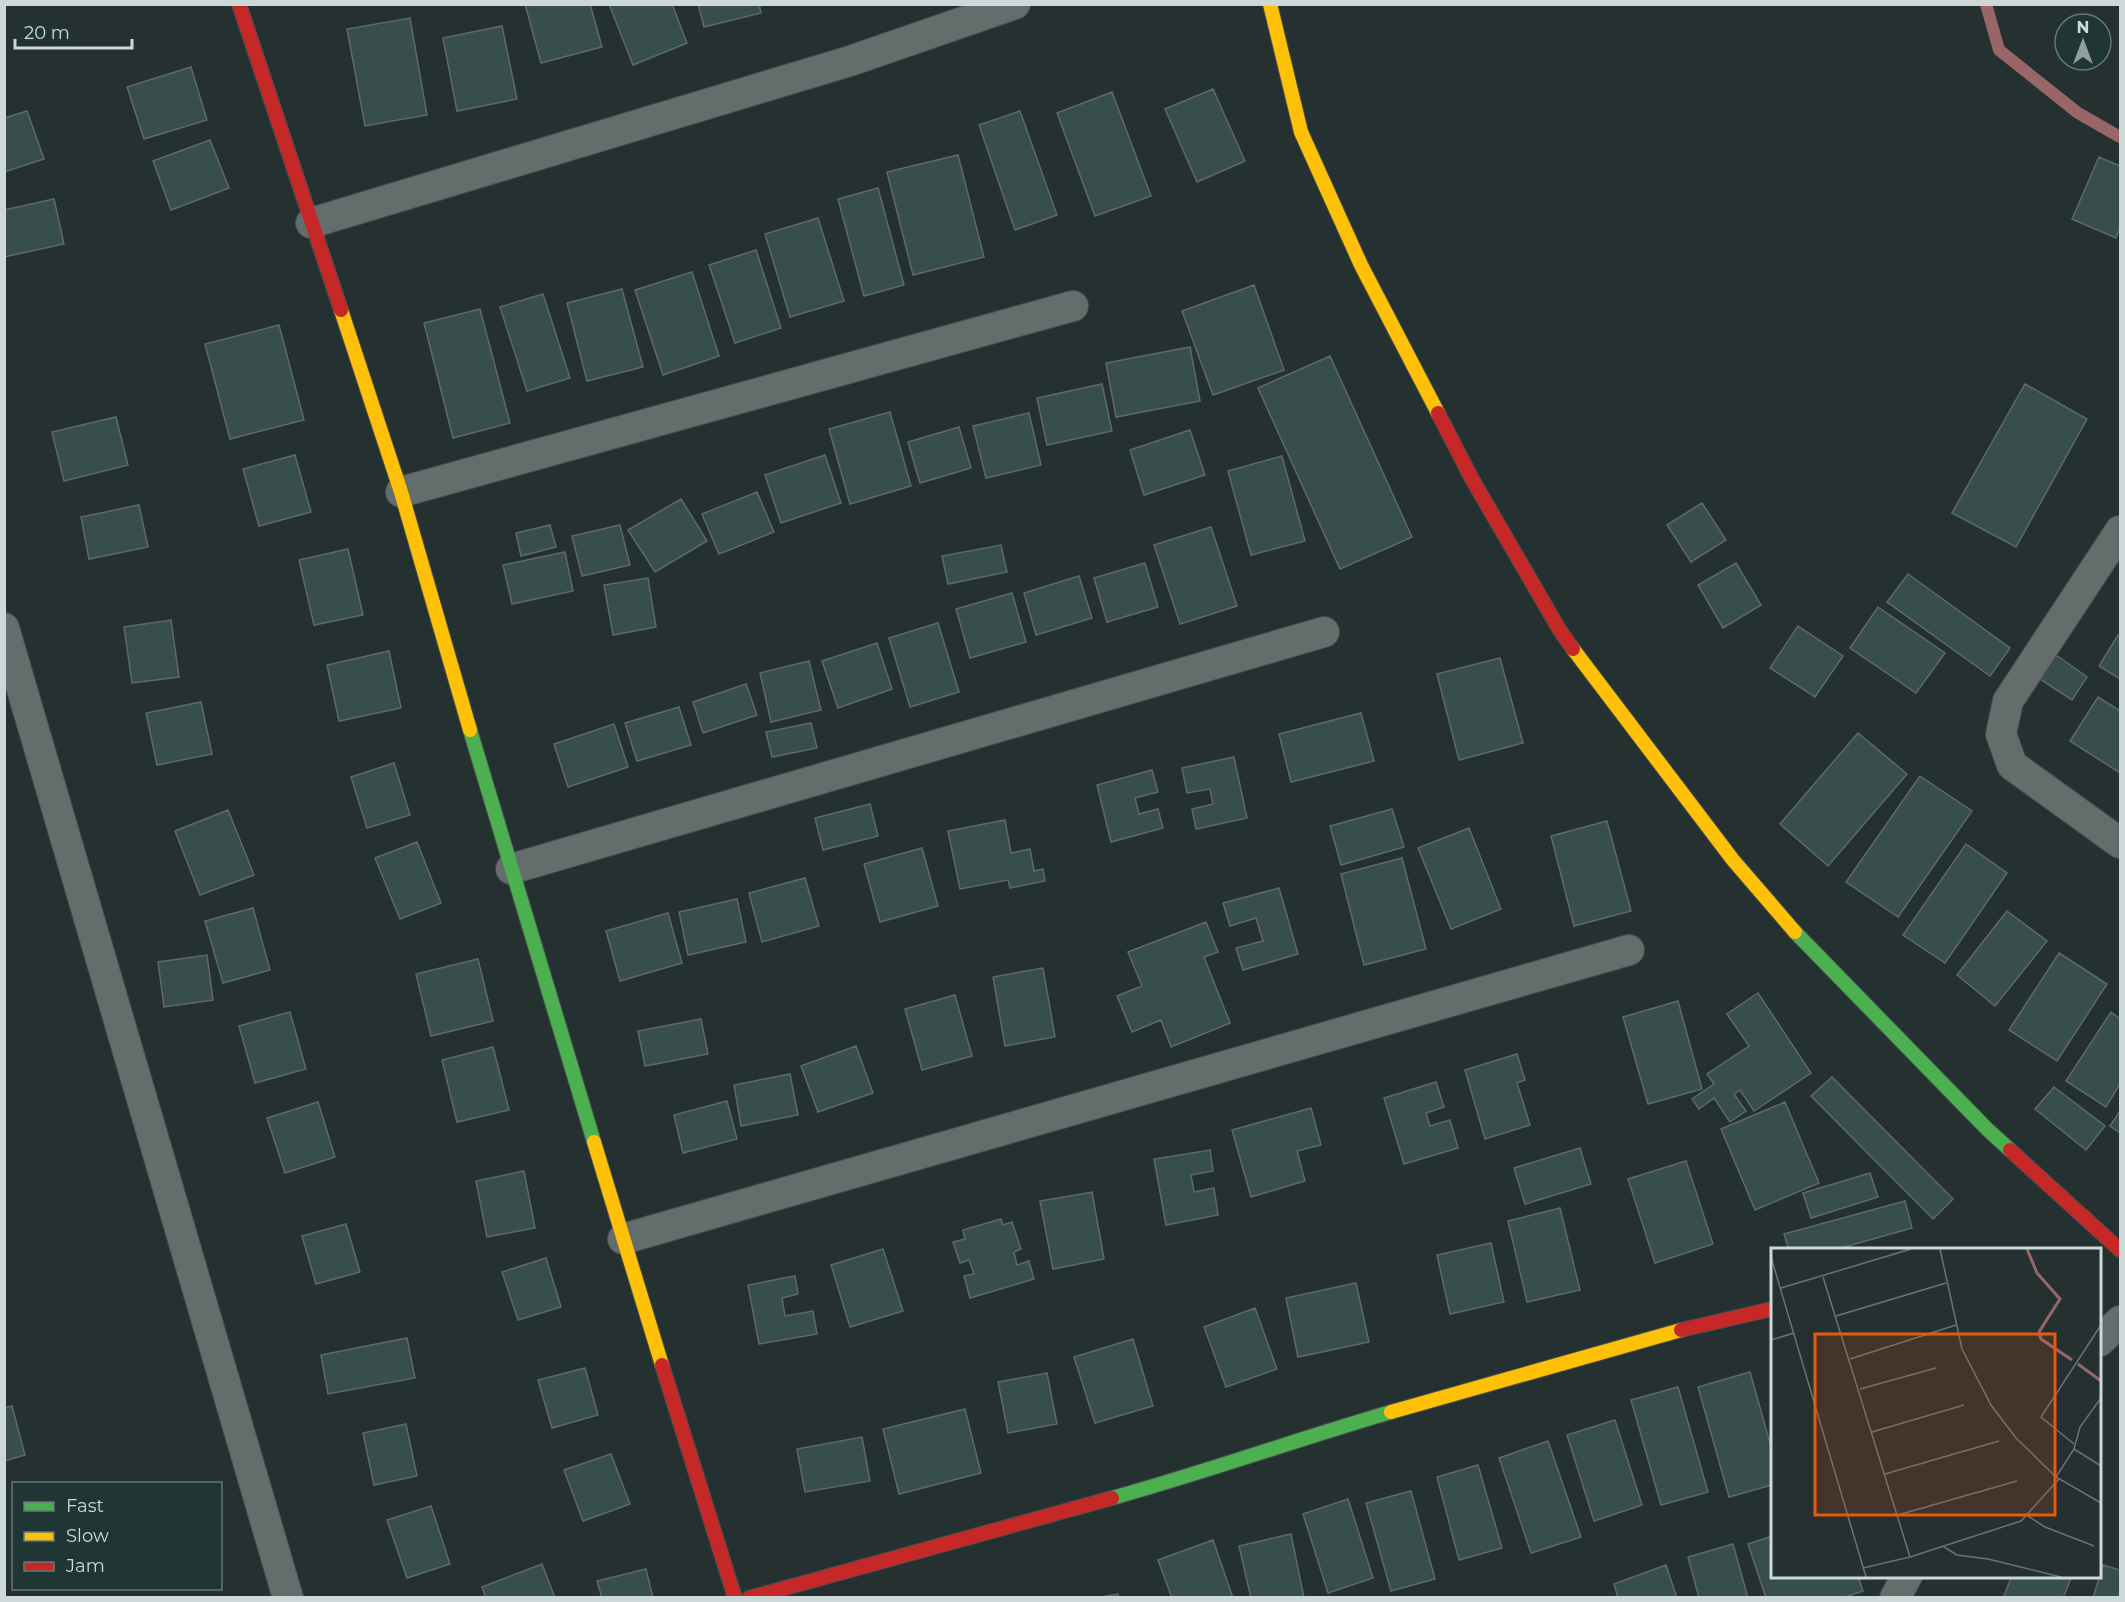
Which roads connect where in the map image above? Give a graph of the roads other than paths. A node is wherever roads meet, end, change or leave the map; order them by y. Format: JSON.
{"nodes":[{"id":1,"x":238,"y":4,"type":"edge"},
{"id":2,"x":1015,"y":4,"type":"edge"},
{"id":3,"x":1270,"y":4,"type":"edge"},
{"id":4,"x":311,"y":223,"type":"junction"},
{"id":5,"x":1073,"y":306,"type":"dead end"},
{"id":6,"x":401,"y":492,"type":"junction"},
{"id":7,"x":2121,"y":531,"type":"edge"},
{"id":8,"x":4,"y":628,"type":"edge"},
{"id":9,"x":1324,"y":632,"type":"dead end"},
{"id":10,"x":2121,"y":843,"type":"edge"},
{"id":11,"x":510,"y":869,"type":"junction"},
{"id":12,"x":1629,"y":950,"type":"dead end"},
{"id":13,"x":623,"y":1239,"type":"junction"},
{"id":14,"x":2121,"y":1250,"type":"edge"},
{"id":15,"x":1771,"y":1309,"type":"edge"},
{"id":16,"x":2121,"y":1322,"type":"edge"},
{"id":17,"x":2101,"y":1340,"type":"edge"},
{"id":18,"x":1906,"y":1578,"type":"edge"},
{"id":19,"x":288,"y":1598,"type":"edge"},
{"id":20,"x":735,"y":1598,"type":"edge"},
{"id":21,"x":749,"y":1598,"type":"edge"},
{"id":22,"x":1895,"y":1598,"type":"edge"}],
"edges":[{"from":1,"to":4,"type":"street"},
{"from":2,"to":4,"type":"street"},
{"from":3,"to":14,"type":"street"},
{"from":4,"to":6,"type":"street"},
{"from":5,"to":6,"type":"street"},
{"from":6,"to":11,"type":"street"},
{"from":7,"to":10,"type":"street"},
{"from":8,"to":19,"type":"street"},
{"from":9,"to":11,"type":"street"},
{"from":11,"to":13,"type":"street"},
{"from":12,"to":13,"type":"street"},
{"from":13,"to":20,"type":"street"},
{"from":15,"to":21,"type":"street"},
{"from":16,"to":17,"type":"street"},
{"from":18,"to":22,"type":"street"}]}
